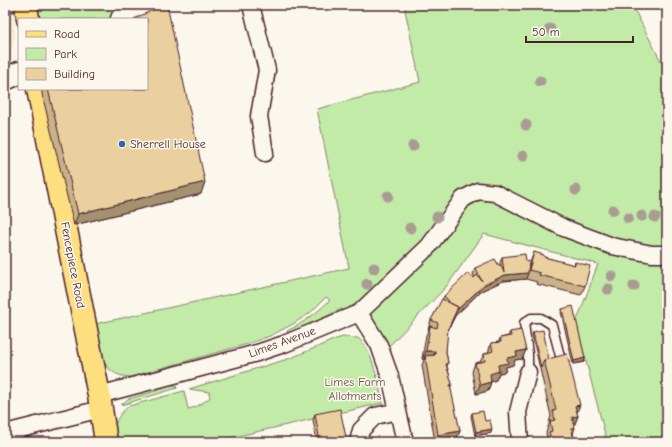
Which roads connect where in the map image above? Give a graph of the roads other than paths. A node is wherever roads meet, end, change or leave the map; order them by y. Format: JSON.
{"nodes":[{"id":1,"x":14,"y":5,"type":"edge"},
{"id":2,"x":26,"y":5,"type":"edge"},
{"id":3,"x":148,"y":5,"type":"edge"},
{"id":4,"x":251,"y":5,"type":"edge"},
{"id":5,"x":5,"y":11,"type":"edge"},
{"id":6,"x":28,"y":18,"type":"edge"},
{"id":7,"x":124,"y":18,"type":"edge"},
{"id":8,"x":18,"y":73,"type":"edge"},
{"id":9,"x":5,"y":79,"type":"edge"},
{"id":10,"x":38,"y":90,"type":"edge"},
{"id":11,"x":265,"y":154,"type":"dead end"},
{"id":12,"x":667,"y":254,"type":"edge"},
{"id":13,"x":359,"y":313,"type":"junction"},
{"id":14,"x":560,"y":356,"type":"edge"},
{"id":15,"x":528,"y":372,"type":"joint"},
{"id":16,"x":100,"y":402,"type":"junction"},
{"id":17,"x":398,"y":411,"type":"junction"},
{"id":18,"x":5,"y":434,"type":"edge"},
{"id":19,"x":106,"y":442,"type":"edge"},
{"id":20,"x":358,"y":442,"type":"edge"},
{"id":21,"x":405,"y":442,"type":"edge"},
{"id":22,"x":520,"y":442,"type":"edge"}],
"edges":[{"from":1,"to":5,"type":"lane"},
{"from":2,"to":6,"type":"main road"},
{"from":3,"to":7,"type":"main road"},
{"from":4,"to":11,"type":"street"},
{"from":8,"to":9,"type":"main road"},
{"from":10,"to":16,"type":"main road","name":"Fencepiece Road"},
{"from":12,"to":13,"type":"street"},
{"from":13,"to":16,"type":"street","name":"Limes Avenue"},
{"from":13,"to":17,"type":"street"},
{"from":14,"to":15,"type":"lane"},
{"from":15,"to":22,"type":"street"},
{"from":16,"to":18,"type":"street","name":"Limes Avenue"},
{"from":16,"to":19,"type":"main road","name":"Fencepiece Road"},
{"from":17,"to":20,"type":"street"},
{"from":17,"to":21,"type":"street"}]}
